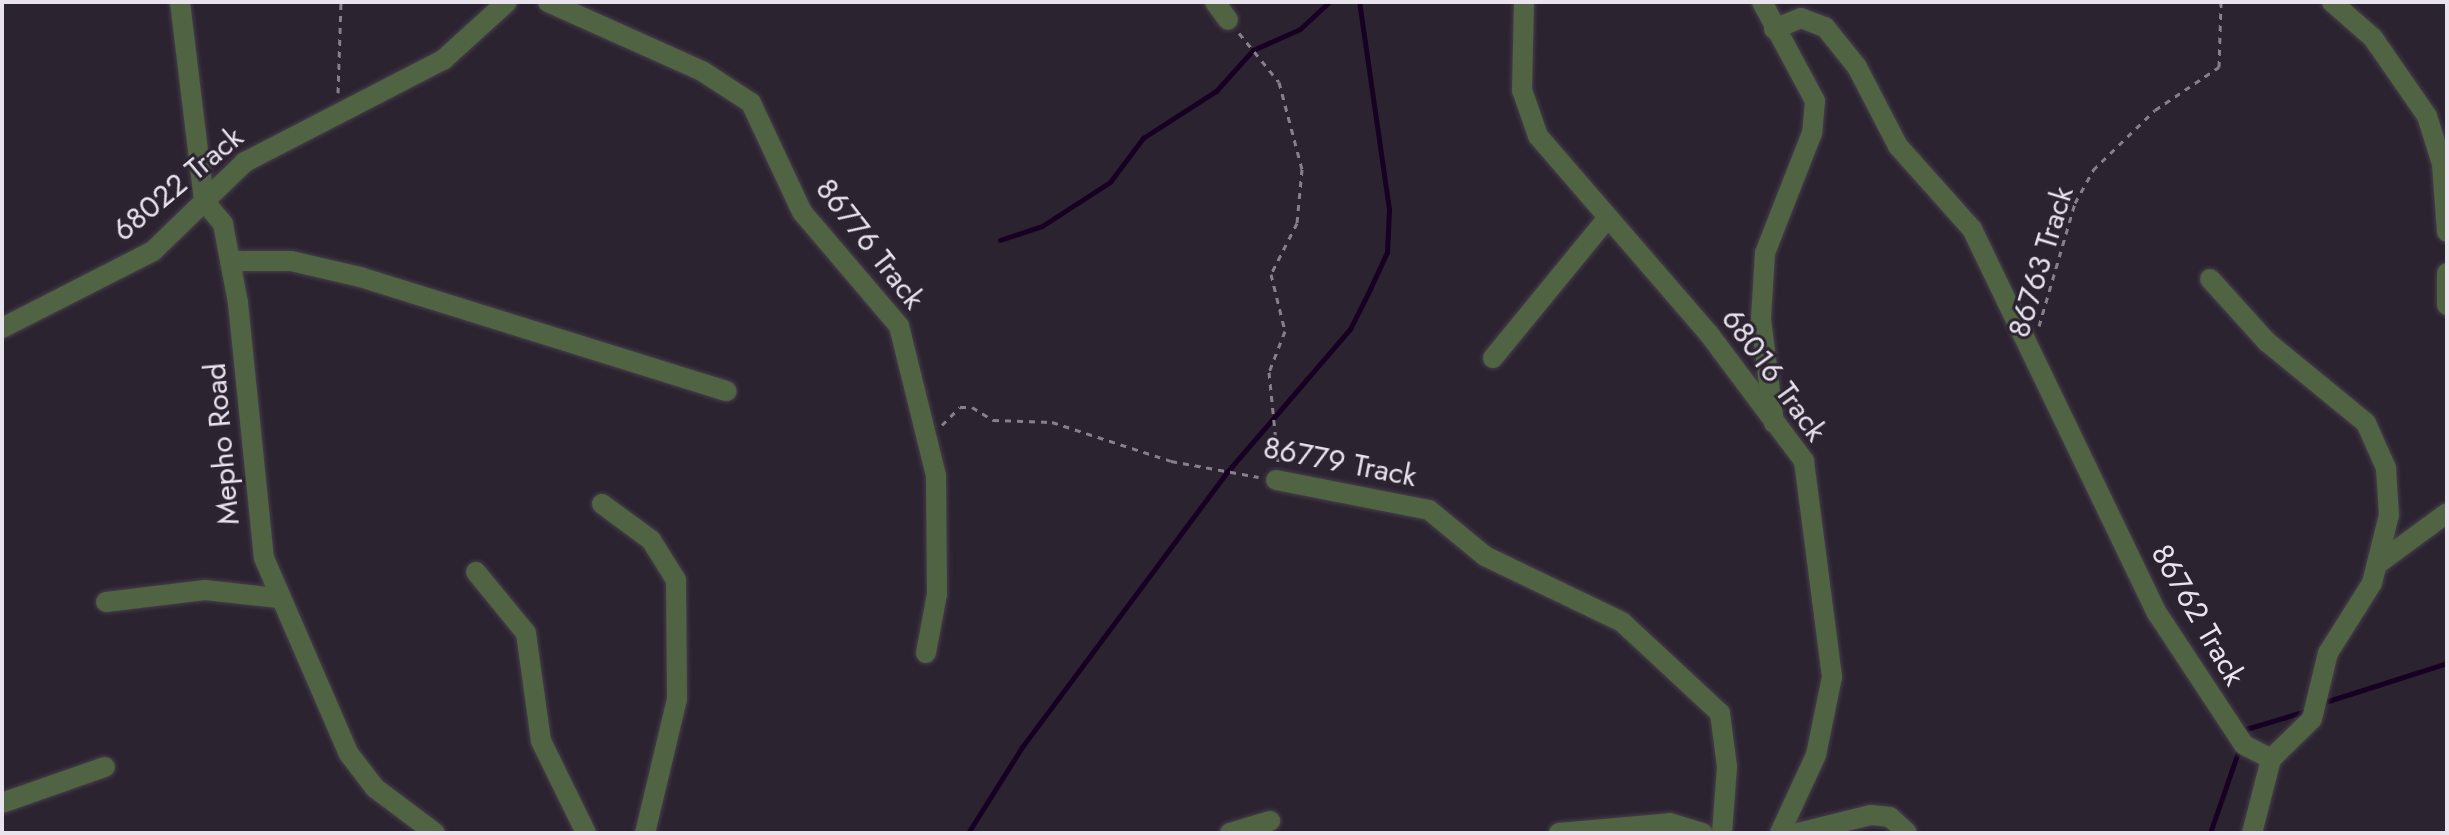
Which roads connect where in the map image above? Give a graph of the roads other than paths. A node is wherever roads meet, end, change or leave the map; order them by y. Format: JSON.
{"nodes":[{"id":1,"x":180,"y":2,"type":"edge"},
{"id":2,"x":507,"y":2,"type":"edge"},
{"id":3,"x":548,"y":2,"type":"edge"},
{"id":4,"x":1215,"y":2,"type":"edge"},
{"id":5,"x":1524,"y":2,"type":"edge"},
{"id":6,"x":1762,"y":2,"type":"edge"},
{"id":7,"x":2332,"y":2,"type":"edge"},
{"id":8,"x":1228,"y":20,"type":"road end"},
{"id":9,"x":1774,"y":29,"type":"junction"},
{"id":10,"x":204,"y":201,"type":"junction"},
{"id":11,"x":1606,"y":220,"type":"junction"},
{"id":12,"x":2447,"y":232,"type":"edge"},
{"id":13,"x":230,"y":261,"type":"junction"},
{"id":14,"x":2447,"y":273,"type":"edge"},
{"id":15,"x":2210,"y":279,"type":"dead end"},
{"id":16,"x":2447,"y":305,"type":"edge"},
{"id":17,"x":2,"y":328,"type":"edge"},
{"id":18,"x":1493,"y":358,"type":"dead end"},
{"id":19,"x":727,"y":391,"type":"dead end"},
{"id":20,"x":1774,"y":423,"type":"junction"},
{"id":21,"x":1276,"y":480,"type":"road end"},
{"id":22,"x":602,"y":504,"type":"dead end"},
{"id":23,"x":2447,"y":513,"type":"edge"},
{"id":24,"x":2379,"y":563,"type":"junction"},
{"id":25,"x":476,"y":572,"type":"dead end"},
{"id":26,"x":277,"y":598,"type":"junction"},
{"id":27,"x":106,"y":602,"type":"dead end"},
{"id":28,"x":926,"y":653,"type":"dead end"},
{"id":29,"x":2271,"y":759,"type":"junction"},
{"id":30,"x":105,"y":767,"type":"dead end"},
{"id":31,"x":2,"y":803,"type":"edge"},
{"id":32,"x":1270,"y":821,"type":"dead end"},
{"id":33,"x":435,"y":833,"type":"edge"},
{"id":34,"x":586,"y":833,"type":"edge"},
{"id":35,"x":645,"y":833,"type":"edge"},
{"id":36,"x":1230,"y":833,"type":"edge"},
{"id":37,"x":1559,"y":833,"type":"edge"},
{"id":38,"x":1703,"y":833,"type":"edge"},
{"id":39,"x":1722,"y":833,"type":"edge"},
{"id":40,"x":1780,"y":833,"type":"edge"},
{"id":41,"x":1798,"y":833,"type":"edge"},
{"id":42,"x":1907,"y":833,"type":"edge"},
{"id":43,"x":2252,"y":833,"type":"edge"}],
"edges":[{"from":1,"to":10,"type":"street","name":"Mepho Road"},
{"from":2,"to":10,"type":"street","name":"68022 Track"},
{"from":3,"to":28,"type":"street","name":"86776 Track"},
{"from":4,"to":8,"type":"street"},
{"from":5,"to":11,"type":"street","name":"68016 Track"},
{"from":6,"to":9,"type":"street"},
{"from":7,"to":12,"type":"street"},
{"from":9,"to":20,"type":"street"},
{"from":9,"to":29,"type":"street","name":"86762 Track"},
{"from":10,"to":13,"type":"street","name":"Mepho Road"},
{"from":10,"to":17,"type":"street","name":"68022 Track"},
{"from":11,"to":18,"type":"street"},
{"from":11,"to":20,"type":"street","name":"68016 Track"},
{"from":13,"to":19,"type":"street"},
{"from":13,"to":26,"type":"street","name":"Mepho Road"},
{"from":14,"to":16,"type":"street"},
{"from":15,"to":24,"type":"street"},
{"from":20,"to":40,"type":"street","name":"68016 Track"},
{"from":21,"to":39,"type":"street","name":"86779 Track"},
{"from":22,"to":35,"type":"street"},
{"from":23,"to":24,"type":"street"},
{"from":24,"to":29,"type":"street"},
{"from":25,"to":34,"type":"street"},
{"from":26,"to":27,"type":"street"},
{"from":26,"to":33,"type":"street","name":"Mepho Road"},
{"from":29,"to":43,"type":"street"},
{"from":30,"to":31,"type":"street"},
{"from":32,"to":36,"type":"street"},
{"from":37,"to":38,"type":"street"},
{"from":41,"to":42,"type":"street"}]}
